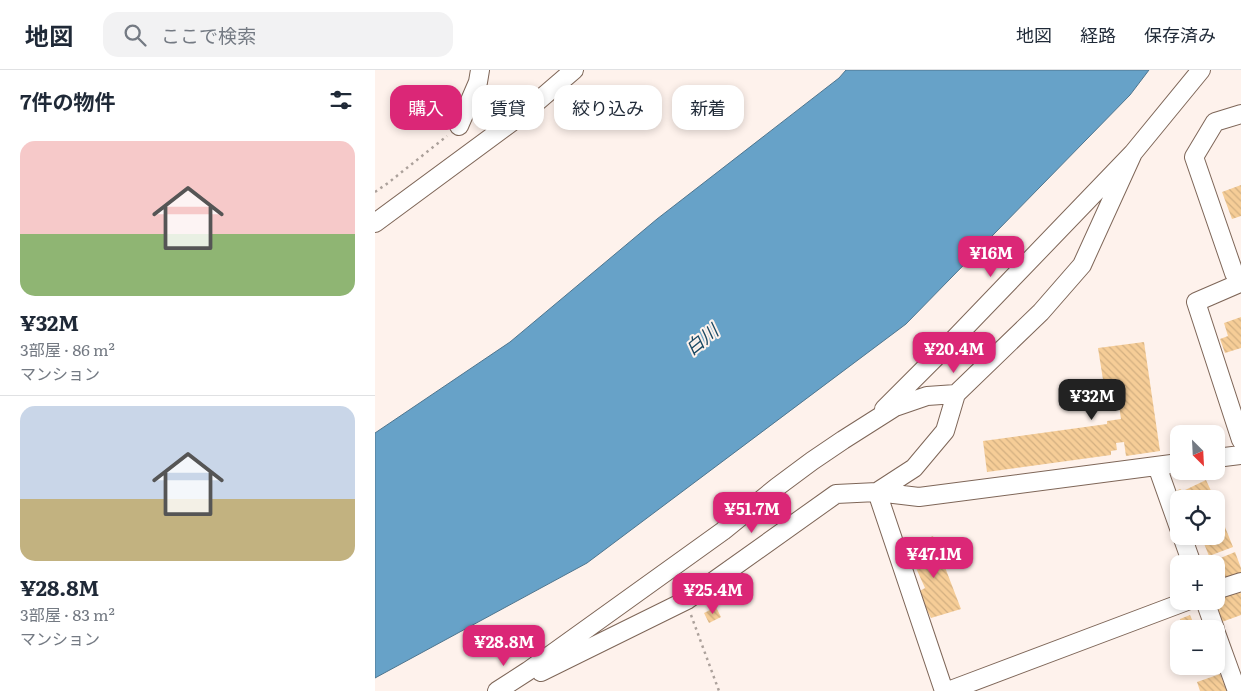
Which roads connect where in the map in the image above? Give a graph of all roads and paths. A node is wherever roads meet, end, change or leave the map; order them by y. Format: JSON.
{"nodes":[{"id":1,"x":480,"y":70,"type":"edge"},
{"id":2,"x":574,"y":70,"type":"edge"},
{"id":3,"x":1201,"y":70,"type":"edge"},
{"id":4,"x":1241,"y":114,"type":"edge"},
{"id":5,"x":462,"y":119,"type":"edge"},
{"id":6,"x":454,"y":130,"type":"edge"},
{"id":7,"x":1133,"y":153,"type":"junction"},
{"id":8,"x":375,"y":192,"type":"edge"},
{"id":9,"x":375,"y":223,"type":"edge"},
{"id":10,"x":957,"y":394,"type":"junction"},
{"id":11,"x":869,"y":423,"type":"junction"},
{"id":12,"x":1241,"y":440,"type":"edge"},
{"id":13,"x":1241,"y":455,"type":"edge"},
{"id":14,"x":1225,"y":457,"type":"edge"},
{"id":15,"x":1170,"y":464,"type":"edge"},
{"id":16,"x":1157,"y":466,"type":"junction"},
{"id":17,"x":877,"y":492,"type":"junction"},
{"id":18,"x":1170,"y":503,"type":"edge"},
{"id":19,"x":1241,"y":582,"type":"edge"},
{"id":20,"x":1225,"y":587,"type":"edge"},
{"id":21,"x":1170,"y":607,"type":"edge"},
{"id":22,"x":689,"y":611,"type":"dead end"},
{"id":23,"x":1225,"y":658,"type":"edge"},
{"id":24,"x":528,"y":671,"type":"junction"},
{"id":25,"x":497,"y":691,"type":"edge"},
{"id":26,"x":719,"y":691,"type":"edge"},
{"id":27,"x":944,"y":691,"type":"edge"},
{"id":28,"x":948,"y":691,"type":"edge"},
{"id":29,"x":1237,"y":691,"type":"edge"}],
"edges":[{"from":1,"to":5,"type":"street"},
{"from":2,"to":9,"type":"street"},
{"from":3,"to":7,"type":"street"},
{"from":4,"to":12,"type":"street"},
{"from":6,"to":8,"type":"path"},
{"from":7,"to":10,"type":"street"},
{"from":7,"to":11,"type":"street"},
{"from":10,"to":11,"type":"street"},
{"from":10,"to":17,"type":"street"},
{"from":11,"to":24,"type":"street"},
{"from":13,"to":14,"type":"street"},
{"from":15,"to":16,"type":"street"},
{"from":16,"to":17,"type":"street"},
{"from":16,"to":18,"type":"street"},
{"from":17,"to":24,"type":"street"},
{"from":17,"to":27,"type":"street"},
{"from":19,"to":20,"type":"street"},
{"from":21,"to":28,"type":"street"},
{"from":22,"to":26,"type":"path"},
{"from":23,"to":29,"type":"street"},
{"from":24,"to":25,"type":"street"}]}
